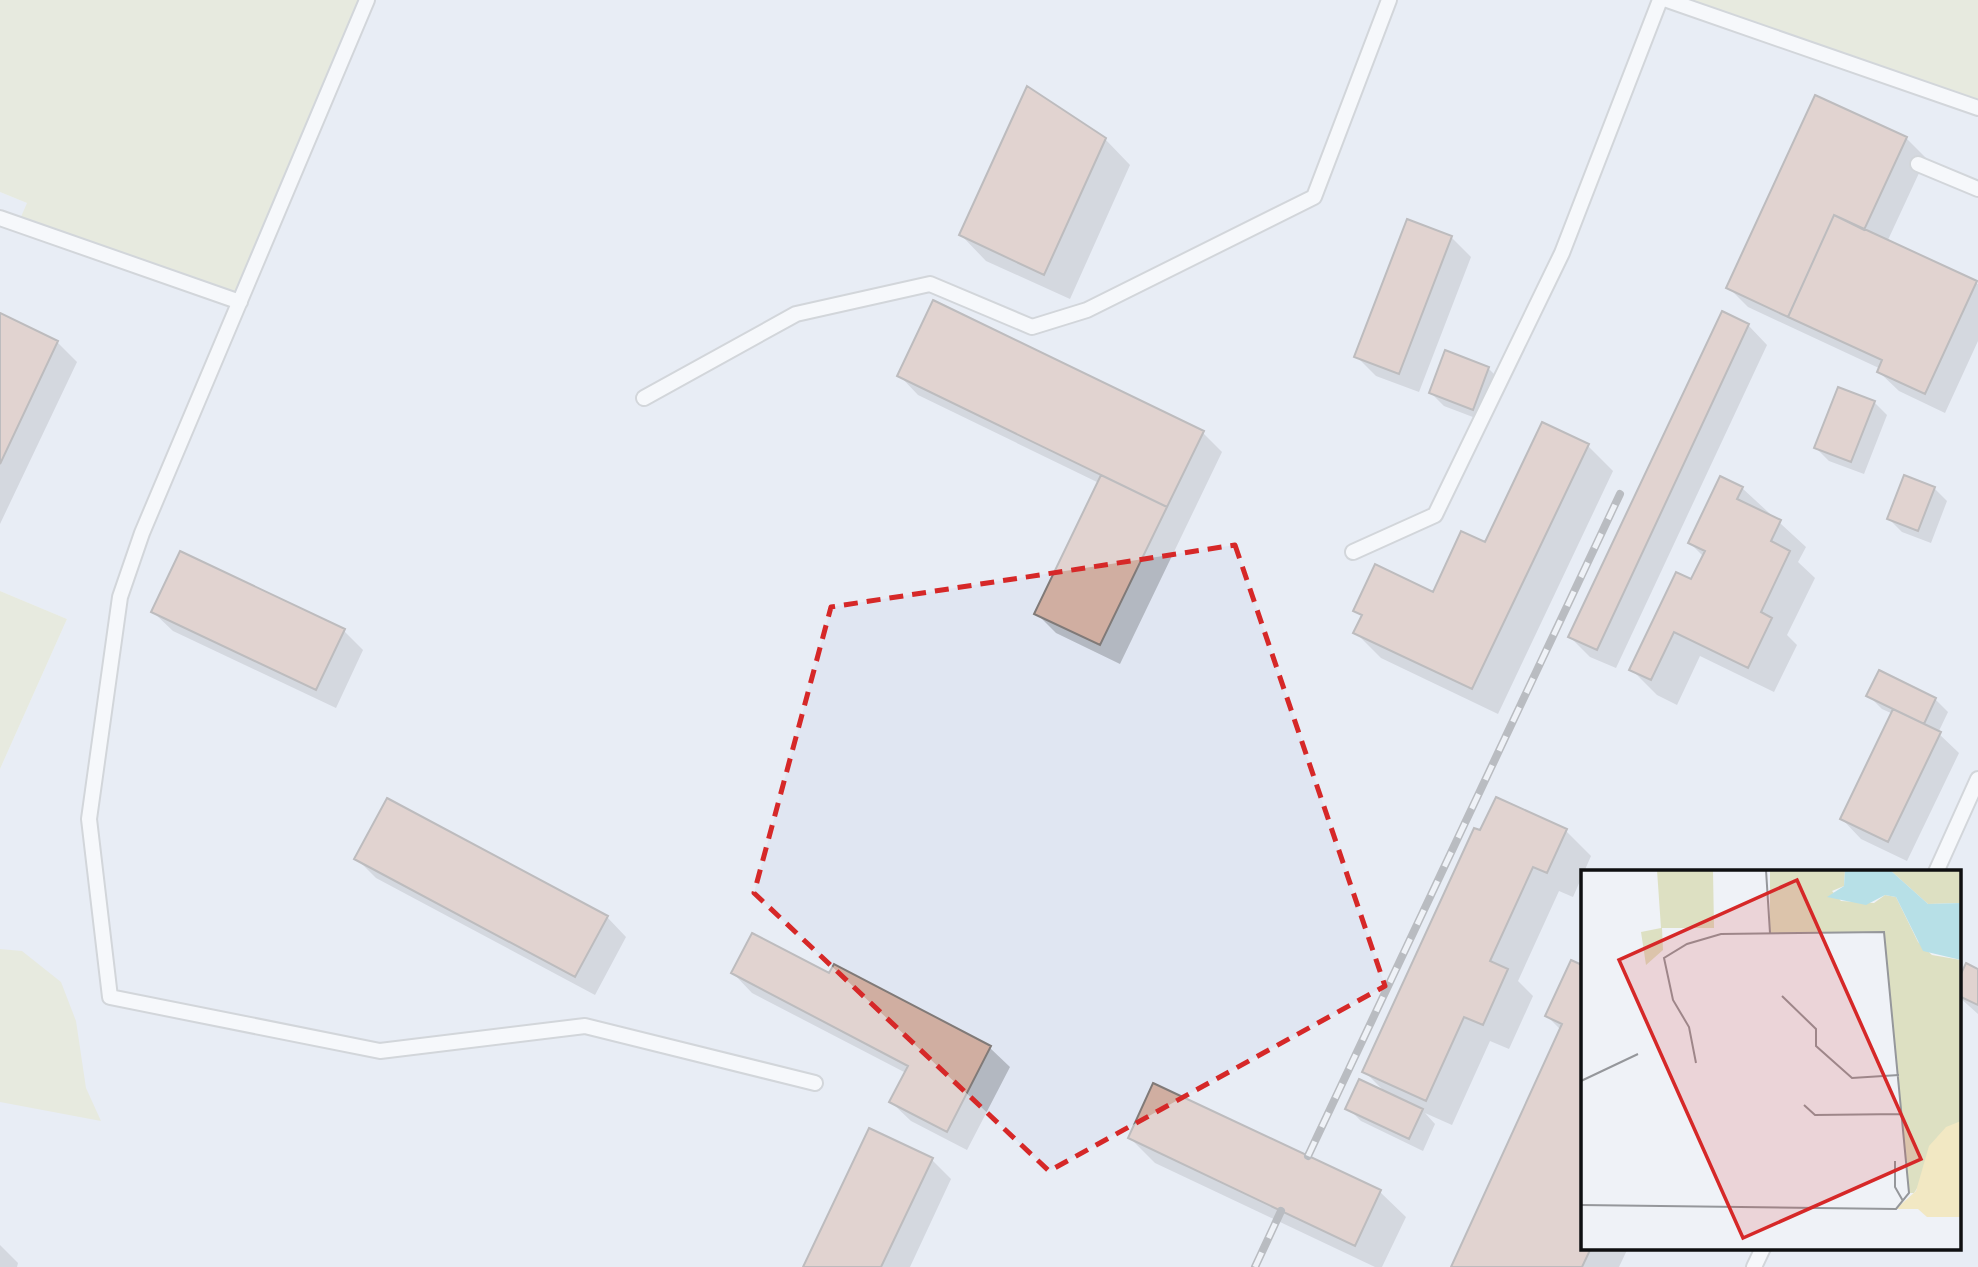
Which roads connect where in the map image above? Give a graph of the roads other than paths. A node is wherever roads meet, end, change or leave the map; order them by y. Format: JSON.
{"nodes":[{"id":1,"x":367,"y":0,"type":"edge"},
{"id":2,"x":1389,"y":0,"type":"edge"},
{"id":3,"x":1660,"y":0,"type":"edge"},
{"id":4,"x":1667,"y":0,"type":"edge"},
{"id":5,"x":1978,"y":108,"type":"edge"},
{"id":6,"x":1918,"y":164,"type":"dead end"},
{"id":7,"x":1978,"y":189,"type":"edge"},
{"id":8,"x":0,"y":218,"type":"edge"},
{"id":9,"x":240,"y":302,"type":"junction"},
{"id":10,"x":644,"y":398,"type":"dead end"},
{"id":11,"x":1353,"y":552,"type":"dead end"},
{"id":12,"x":1978,"y":779,"type":"edge"},
{"id":13,"x":1937,"y":870,"type":"edge"},
{"id":14,"x":815,"y":1083,"type":"dead end"},
{"id":15,"x":1762,"y":1250,"type":"edge"},
{"id":16,"x":1754,"y":1267,"type":"edge"}],
"edges":[{"from":1,"to":9,"type":"lane"},
{"from":2,"to":10,"type":"lane"},
{"from":3,"to":11,"type":"lane"},
{"from":4,"to":5,"type":"lane"},
{"from":6,"to":7,"type":"lane"},
{"from":8,"to":9,"type":"lane"},
{"from":9,"to":14,"type":"lane"},
{"from":12,"to":13,"type":"lane"},
{"from":15,"to":16,"type":"lane"}]}
